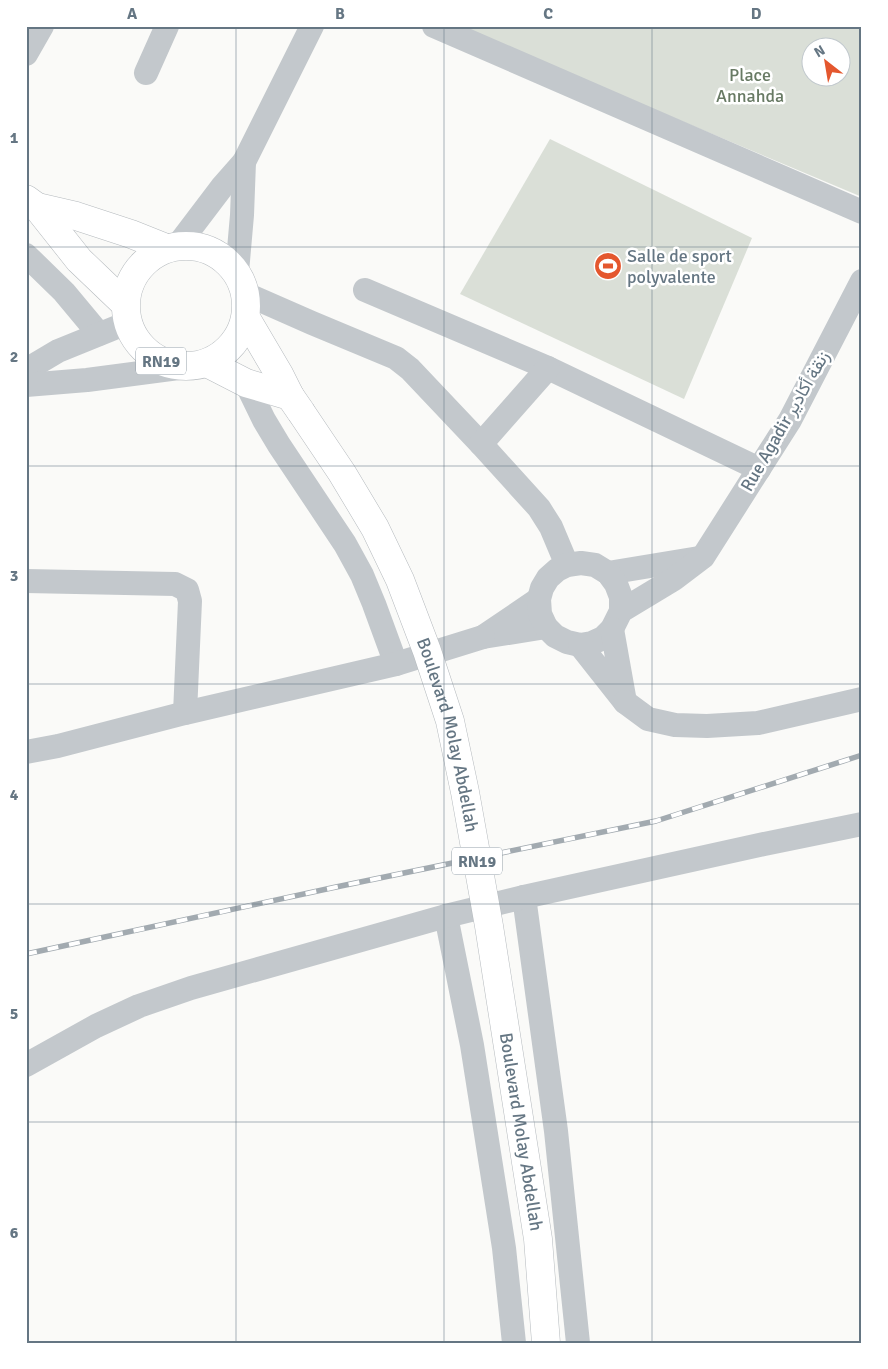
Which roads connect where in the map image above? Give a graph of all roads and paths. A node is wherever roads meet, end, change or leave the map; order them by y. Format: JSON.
{"nodes":[{"id":1,"x":42,"y":26,"type":"edge"},
{"id":2,"x":167,"y":26,"type":"edge"},
{"id":3,"x":312,"y":26,"type":"edge"},
{"id":4,"x":434,"y":26,"type":"edge"},
{"id":5,"x":26,"y":54,"type":"edge"},
{"id":6,"x":146,"y":73,"type":"dead end"},
{"id":7,"x":244,"y":162,"type":"junction"},
{"id":8,"x":32,"y":203,"type":"edge"},
{"id":9,"x":862,"y":212,"type":"edge"},
{"id":10,"x":172,"y":247,"type":"junction"},
{"id":11,"x":26,"y":255,"type":"edge"},
{"id":12,"x":862,"y":280,"type":"edge"},
{"id":13,"x":365,"y":290,"type":"dead end"},
{"id":14,"x":243,"y":294,"type":"junction"},
{"id":15,"x":126,"y":313,"type":"junction"},
{"id":16,"x":100,"y":334,"type":"junction"},
{"id":17,"x":197,"y":365,"type":"junction"},
{"id":18,"x":548,"y":368,"type":"junction"},
{"id":19,"x":26,"y":370,"type":"edge"},
{"id":20,"x":246,"y":383,"type":"junction"},
{"id":21,"x":26,"y":385,"type":"edge"},
{"id":22,"x":296,"y":404,"type":"junction"},
{"id":23,"x":481,"y":444,"type":"junction"},
{"id":24,"x":759,"y":469,"type":"junction"},
{"id":25,"x":703,"y":557,"type":"junction"},
{"id":26,"x":567,"y":564,"type":"junction"},
{"id":27,"x":608,"y":573,"type":"junction"},
{"id":28,"x":26,"y":581,"type":"edge"},
{"id":29,"x":539,"y":599,"type":"junction"},
{"id":30,"x":616,"y":620,"type":"junction"},
{"id":31,"x":546,"y":627,"type":"junction"},
{"id":32,"x":482,"y":637,"type":"junction"},
{"id":33,"x":580,"y":645,"type":"junction"},
{"id":34,"x":396,"y":664,"type":"junction"},
{"id":35,"x":862,"y":699,"type":"edge"},
{"id":36,"x":625,"y":702,"type":"junction"},
{"id":37,"x":185,"y":713,"type":"junction"},
{"id":38,"x":26,"y":752,"type":"edge"},
{"id":39,"x":862,"y":824,"type":"edge"},
{"id":40,"x":524,"y":897,"type":"junction"},
{"id":41,"x":446,"y":916,"type":"junction"},
{"id":42,"x":26,"y":1065,"type":"edge"},
{"id":43,"x":514,"y":1343,"type":"edge"},
{"id":44,"x":546,"y":1343,"type":"edge"},
{"id":45,"x":578,"y":1343,"type":"edge"}],
"edges":[{"from":1,"to":5,"type":"street"},
{"from":2,"to":6,"type":"street"},
{"from":3,"to":7,"type":"street"},
{"from":4,"to":9,"type":"street"},
{"from":7,"to":10,"type":"street"},
{"from":7,"to":14,"type":"street"},
{"from":8,"to":10,"type":"main road","number":"RN19"},
{"from":8,"to":15,"type":"main road","number":"RN19"},
{"from":10,"to":14,"type":"main road","number":"RN19"},
{"from":10,"to":15,"type":"main road"},
{"from":11,"to":16,"type":"street"},
{"from":12,"to":24,"type":"street","name":"Rue Agadir زنقة أكادير"},
{"from":13,"to":18,"type":"street"},
{"from":14,"to":17,"type":"main road","number":"RN19"},
{"from":14,"to":22,"type":"main road","name":"Boulevard Molay Abdellah","number":"RN19"},
{"from":14,"to":23,"type":"street"},
{"from":15,"to":16,"type":"street"},
{"from":15,"to":17,"type":"main road","number":"RN19"},
{"from":16,"to":19,"type":"street"},
{"from":17,"to":20,"type":"main road","number":"RN19"},
{"from":17,"to":21,"type":"street"},
{"from":18,"to":23,"type":"street"},
{"from":18,"to":24,"type":"street"},
{"from":20,"to":22,"type":"main road","number":"RN19"},
{"from":20,"to":34,"type":"street"},
{"from":22,"to":44,"type":"main road","name":"Boulevard Molay Abdellah","number":"RN19","bridge":true},
{"from":23,"to":26,"type":"street"},
{"from":24,"to":25,"type":"street","name":"Rue Agadir زنقة أكادير"},
{"from":25,"to":27,"type":"street"},
{"from":25,"to":30,"type":"street"},
{"from":26,"to":27,"type":"street"},
{"from":26,"to":29,"type":"street"},
{"from":27,"to":30,"type":"street"},
{"from":28,"to":37,"type":"street"},
{"from":29,"to":31,"type":"street"},
{"from":29,"to":32,"type":"street"},
{"from":30,"to":33,"type":"street"},
{"from":30,"to":36,"type":"street"},
{"from":31,"to":32,"type":"street"},
{"from":31,"to":33,"type":"street"},
{"from":32,"to":34,"type":"street"},
{"from":33,"to":36,"type":"street"},
{"from":34,"to":37,"type":"street"},
{"from":35,"to":36,"type":"street"},
{"from":37,"to":38,"type":"street"},
{"from":39,"to":40,"type":"street"},
{"from":40,"to":41,"type":"street"},
{"from":40,"to":45,"type":"street"},
{"from":41,"to":42,"type":"street"},
{"from":41,"to":43,"type":"street"}]}
